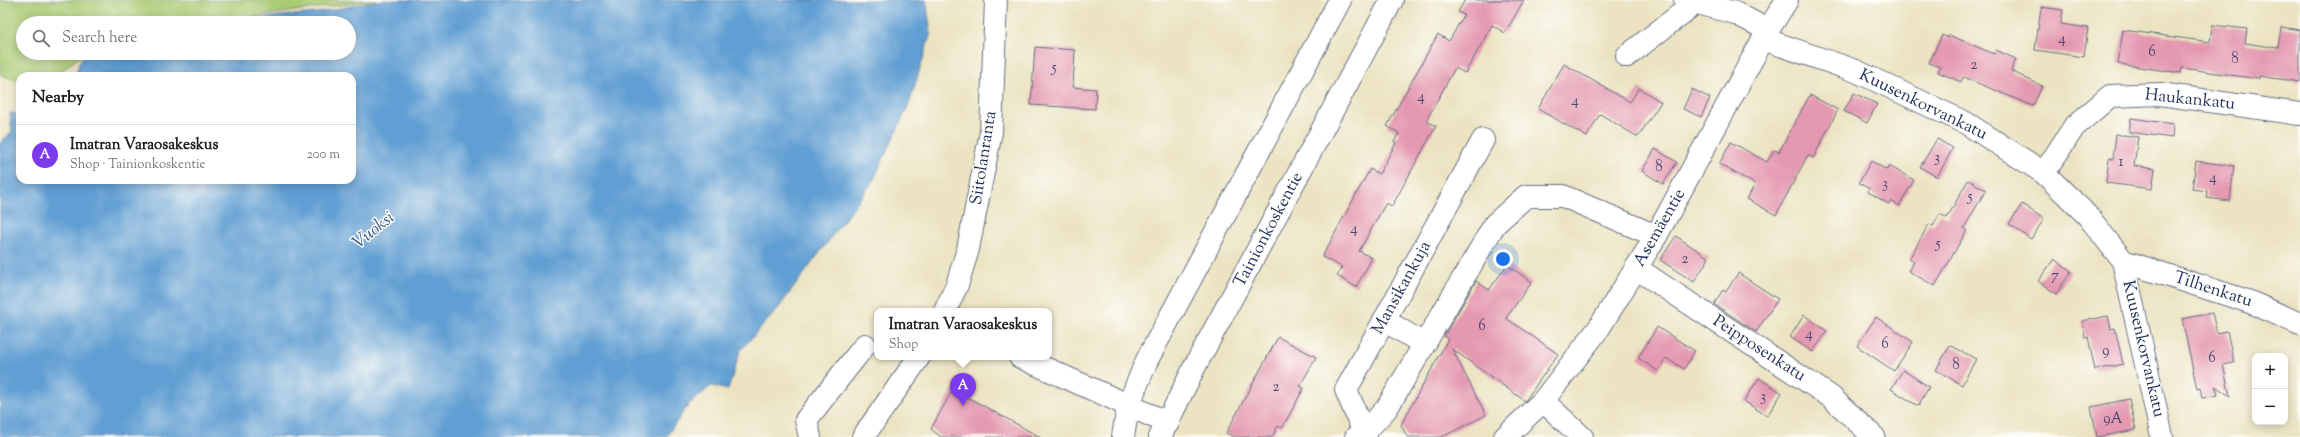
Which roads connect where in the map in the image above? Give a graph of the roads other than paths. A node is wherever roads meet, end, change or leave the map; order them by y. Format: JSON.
{"nodes":[{"id":1,"x":996,"y":0,"type":"edge"},
{"id":2,"x":1340,"y":0,"type":"edge"},
{"id":3,"x":1392,"y":0,"type":"edge"},
{"id":4,"x":1787,"y":0,"type":"edge"},
{"id":5,"x":1690,"y":1,"type":"edge"},
{"id":6,"x":1766,"y":34,"type":"junction"},
{"id":7,"x":1627,"y":56,"type":"dead end"},
{"id":8,"x":2300,"y":114,"type":"edge"},
{"id":9,"x":1483,"y":140,"type":"dead end"},
{"id":10,"x":2044,"y":173,"type":"junction"},
{"id":11,"x":1656,"y":236,"type":"junction"},
{"id":12,"x":2123,"y":262,"type":"junction"},
{"id":13,"x":1636,"y":268,"type":"junction"},
{"id":14,"x":946,"y":308,"type":"edge"},
{"id":15,"x":1384,"y":320,"type":"junction"},
{"id":16,"x":2300,"y":324,"type":"edge"},
{"id":17,"x":1424,"y":344,"type":"junction"},
{"id":18,"x":865,"y":345,"type":"dead end"},
{"id":19,"x":917,"y":360,"type":"edge"},
{"id":20,"x":1027,"y":360,"type":"edge"},
{"id":21,"x":1543,"y":401,"type":"junction"},
{"id":22,"x":1128,"y":406,"type":"junction"},
{"id":23,"x":1164,"y":430,"type":"edge"},
{"id":24,"x":1362,"y":436,"type":"edge"},
{"id":25,"x":810,"y":437,"type":"edge"},
{"id":26,"x":863,"y":437,"type":"edge"},
{"id":27,"x":1123,"y":437,"type":"edge"},
{"id":28,"x":1506,"y":437,"type":"edge"},
{"id":29,"x":1582,"y":437,"type":"edge"},
{"id":30,"x":1874,"y":437,"type":"edge"},
{"id":31,"x":2162,"y":437,"type":"edge"}],
"edges":[{"from":1,"to":14,"type":"street","name":"Siitolanranta"},
{"from":2,"to":22,"type":"street"},
{"from":3,"to":23,"type":"street","name":"Tainionkoskentie"},
{"from":4,"to":6,"type":"street","name":"Asemäentie"},
{"from":5,"to":6,"type":"street","name":"Kuusenkorvankatu"},
{"from":5,"to":7,"type":"street"},
{"from":6,"to":10,"type":"street","name":"Kuusenkorvankatu"},
{"from":6,"to":11,"type":"street","name":"Asemäentie"},
{"from":8,"to":10,"type":"street","name":"Haukankatu"},
{"from":9,"to":15,"type":"street","name":"Mansikankuja"},
{"from":10,"to":12,"type":"street","name":"Kuusenkorvankatu"},
{"from":11,"to":13,"type":"street","name":"Asemäentie"},
{"from":11,"to":17,"type":"street"},
{"from":12,"to":16,"type":"street","name":"Tilhenkatu"},
{"from":12,"to":31,"type":"street","name":"Kuusenkorvankatu"},
{"from":13,"to":21,"type":"street","name":"Asemäentie"},
{"from":13,"to":30,"type":"street","name":"Peipposenkatu"},
{"from":15,"to":17,"type":"street"},
{"from":15,"to":24,"type":"street","name":"Mansikankuja"},
{"from":17,"to":24,"type":"street"},
{"from":18,"to":25,"type":"street"},
{"from":19,"to":26,"type":"street"},
{"from":20,"to":22,"type":"street","name":"Tainionkoskentie"},
{"from":21,"to":28,"type":"street","name":"Asemäentie"},
{"from":21,"to":29,"type":"street"},
{"from":22,"to":23,"type":"street","name":"Tainionkoskentie"},
{"from":22,"to":27,"type":"street"}]}
